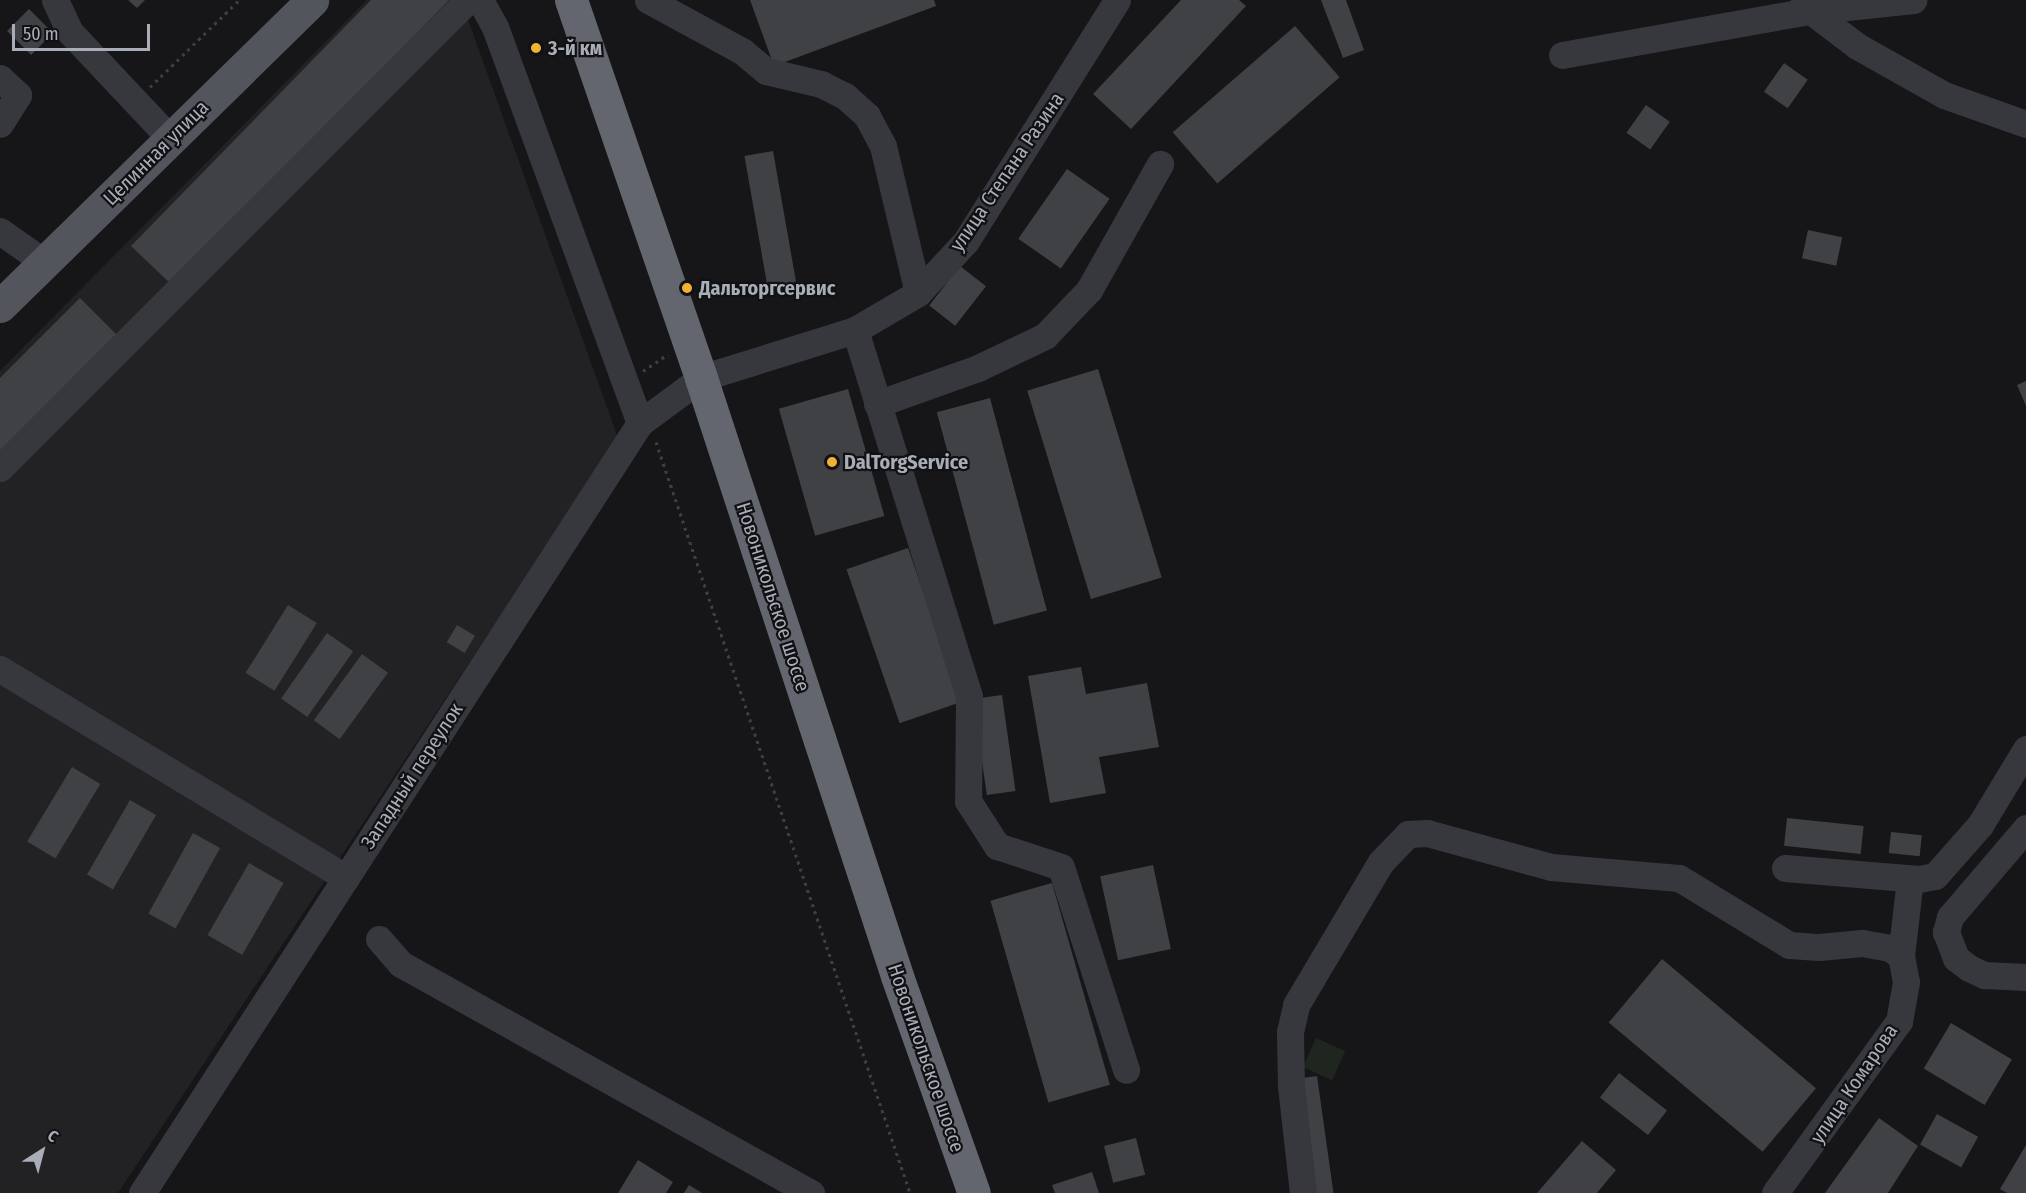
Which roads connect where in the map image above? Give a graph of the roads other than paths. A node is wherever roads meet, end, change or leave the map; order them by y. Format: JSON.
{"nodes":[{"id":1,"x":312,"y":0,"type":"edge"},
{"id":2,"x":468,"y":0,"type":"edge"},
{"id":3,"x":480,"y":0,"type":"edge"},
{"id":4,"x":571,"y":0,"type":"edge"},
{"id":5,"x":648,"y":0,"type":"edge"},
{"id":6,"x":1117,"y":0,"type":"edge"},
{"id":7,"x":1913,"y":0,"type":"edge"},
{"id":8,"x":60,"y":3,"type":"edge"},
{"id":9,"x":1804,"y":5,"type":"edge"},
{"id":10,"x":1562,"y":55,"type":"dead end"},
{"id":11,"x":0,"y":78,"type":"edge"},
{"id":12,"x":0,"y":124,"type":"edge"},
{"id":13,"x":2026,"y":124,"type":"edge"},
{"id":14,"x":170,"y":138,"type":"junction"},
{"id":15,"x":1160,"y":164,"type":"dead end"},
{"id":16,"x":0,"y":231,"type":"edge"},
{"id":17,"x":45,"y":263,"type":"junction"},
{"id":18,"x":918,"y":293,"type":"junction"},
{"id":19,"x":0,"y":306,"type":"edge"},
{"id":20,"x":855,"y":330,"type":"junction"},
{"id":21,"x":701,"y":378,"type":"junction"},
{"id":22,"x":877,"y":404,"type":"junction"},
{"id":23,"x":645,"y":420,"type":"junction"},
{"id":24,"x":0,"y":468,"type":"edge"},
{"id":25,"x":0,"y":669,"type":"edge"},
{"id":26,"x":2026,"y":749,"type":"edge"},
{"id":27,"x":2026,"y":828,"type":"edge"},
{"id":28,"x":1785,"y":868,"type":"dead end"},
{"id":29,"x":346,"y":878,"type":"junction"},
{"id":30,"x":1910,"y":879,"type":"junction"},
{"id":31,"x":379,"y":939,"type":"dead end"},
{"id":32,"x":1903,"y":959,"type":"junction"},
{"id":33,"x":2026,"y":977,"type":"edge"},
{"id":34,"x":1126,"y":1070,"type":"dead end"},
{"id":35,"x":142,"y":1193,"type":"edge"},
{"id":36,"x":811,"y":1193,"type":"edge"},
{"id":37,"x":974,"y":1193,"type":"edge"},
{"id":38,"x":1303,"y":1193,"type":"edge"},
{"id":39,"x":1774,"y":1193,"type":"edge"}],
"edges":[{"from":1,"to":14,"type":"main road","name":"Целинная улица"},
{"from":2,"to":24,"type":"street"},
{"from":3,"to":23,"type":"street"},
{"from":4,"to":21,"type":"highway","name":"Новоникольское шоссе"},
{"from":5,"to":18,"type":"street"},
{"from":6,"to":18,"type":"street","name":"улица Степана Разина"},
{"from":7,"to":9,"type":"street"},
{"from":8,"to":14,"type":"street"},
{"from":9,"to":10,"type":"street"},
{"from":9,"to":13,"type":"street"},
{"from":11,"to":12,"type":"street"},
{"from":14,"to":17,"type":"main road","name":"Целинная улица"},
{"from":15,"to":22,"type":"street"},
{"from":16,"to":17,"type":"street"},
{"from":17,"to":19,"type":"main road","name":"Целинная улица"},
{"from":18,"to":20,"type":"street","name":"улица Степана Разина"},
{"from":20,"to":21,"type":"street","name":"улица Степана Разина"},
{"from":20,"to":22,"type":"street"},
{"from":21,"to":23,"type":"street","name":"Западный переулок"},
{"from":21,"to":37,"type":"highway","name":"Новоникольское шоссе"},
{"from":22,"to":34,"type":"street"},
{"from":23,"to":29,"type":"street","name":"Западный переулок"},
{"from":25,"to":29,"type":"street"},
{"from":26,"to":30,"type":"street"},
{"from":27,"to":33,"type":"street"},
{"from":28,"to":30,"type":"street"},
{"from":29,"to":35,"type":"street","name":"Западный переулок"},
{"from":30,"to":32,"type":"street","name":"улица Комарова"},
{"from":31,"to":36,"type":"street"},
{"from":32,"to":38,"type":"street"},
{"from":32,"to":39,"type":"street","name":"улица Комарова"}]}
